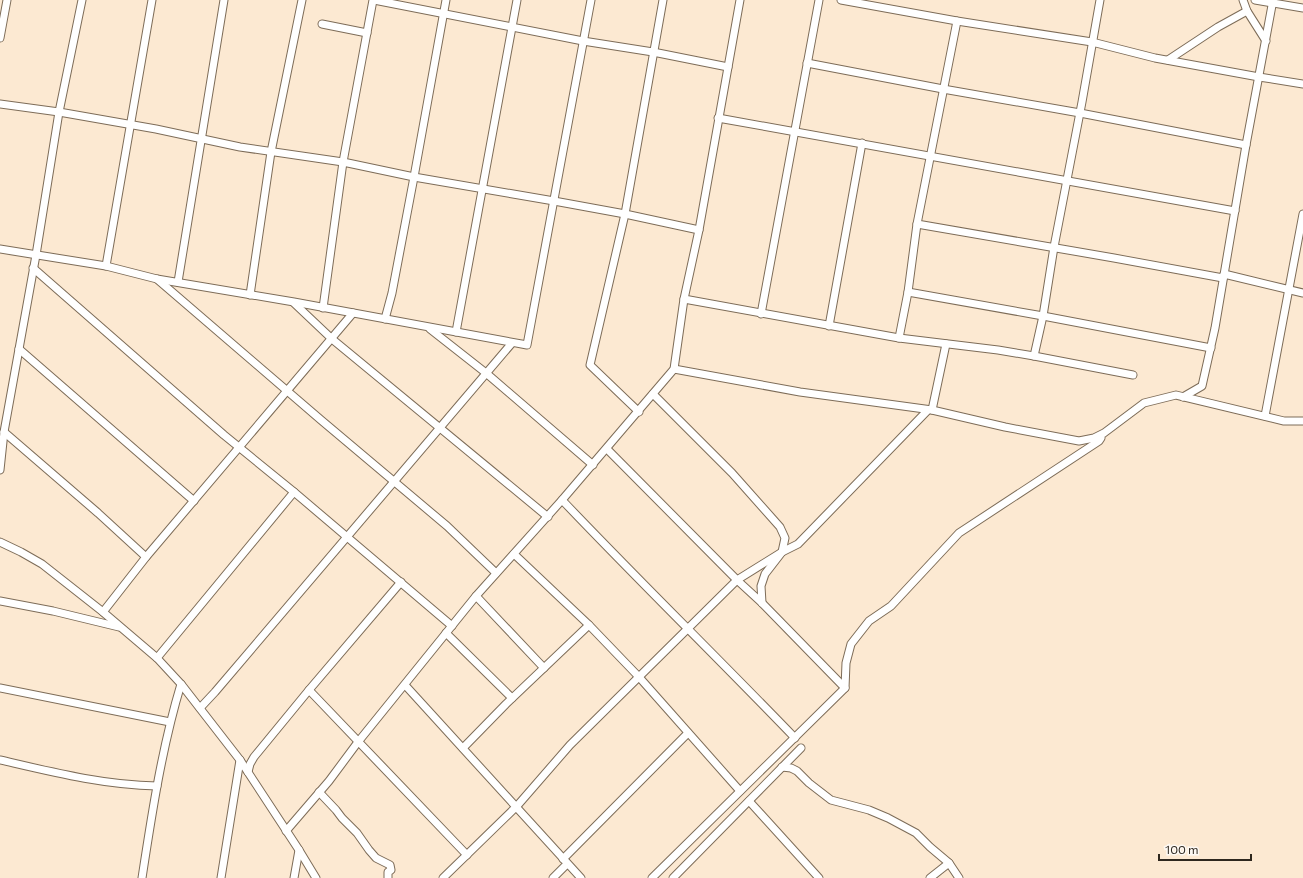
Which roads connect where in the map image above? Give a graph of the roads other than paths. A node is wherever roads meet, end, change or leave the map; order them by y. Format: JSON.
{"nodes":[{"id":1,"x":7,"y":0,"type":"edge"},
{"id":2,"x":82,"y":0,"type":"edge"},
{"id":3,"x":152,"y":0,"type":"edge"},
{"id":4,"x":224,"y":0,"type":"edge"},
{"id":5,"x":302,"y":0,"type":"edge"},
{"id":6,"x":373,"y":0,"type":"edge"},
{"id":7,"x":446,"y":0,"type":"edge"},
{"id":8,"x":517,"y":0,"type":"edge"},
{"id":9,"x":591,"y":0,"type":"edge"},
{"id":10,"x":663,"y":0,"type":"edge"},
{"id":11,"x":740,"y":0,"type":"edge"},
{"id":12,"x":819,"y":0,"type":"edge"},
{"id":13,"x":841,"y":0,"type":"edge"},
{"id":14,"x":890,"y":0,"type":"edge"},
{"id":15,"x":1100,"y":0,"type":"edge"},
{"id":16,"x":1244,"y":0,"type":"edge"},
{"id":17,"x":1255,"y":0,"type":"edge"},
{"id":18,"x":1273,"y":2,"type":"edge"},
{"id":19,"x":888,"y":8,"type":"junction"},
{"id":20,"x":1303,"y":8,"type":"edge"},
{"id":21,"x":1246,"y":11,"type":"junction"},
{"id":22,"x":444,"y":15,"type":"junction"},
{"id":23,"x":957,"y":20,"type":"junction"},
{"id":24,"x":322,"y":24,"type":"dead end"},
{"id":25,"x":512,"y":28,"type":"junction"},
{"id":26,"x":367,"y":33,"type":"junction"},
{"id":27,"x":0,"y":38,"type":"edge"},
{"id":28,"x":1266,"y":41,"type":"junction"},
{"id":29,"x":583,"y":42,"type":"junction"},
{"id":30,"x":1092,"y":42,"type":"junction"},
{"id":31,"x":653,"y":52,"type":"junction"},
{"id":32,"x":1168,"y":60,"type":"junction"},
{"id":33,"x":807,"y":63,"type":"junction"},
{"id":34,"x":728,"y":67,"type":"junction"},
{"id":35,"x":1259,"y":77,"type":"junction"},
{"id":36,"x":1303,"y":84,"type":"edge"},
{"id":37,"x":943,"y":90,"type":"junction"},
{"id":38,"x":0,"y":104,"type":"edge"},
{"id":39,"x":59,"y":112,"type":"junction"},
{"id":40,"x":1080,"y":113,"type":"junction"},
{"id":41,"x":718,"y":118,"type":"junction"},
{"id":42,"x":131,"y":125,"type":"junction"},
{"id":43,"x":794,"y":132,"type":"junction"},
{"id":44,"x":201,"y":138,"type":"junction"},
{"id":45,"x":862,"y":143,"type":"junction"},
{"id":46,"x":1246,"y":145,"type":"junction"},
{"id":47,"x":271,"y":152,"type":"junction"},
{"id":48,"x":931,"y":156,"type":"junction"},
{"id":49,"x":343,"y":162,"type":"junction"},
{"id":50,"x":414,"y":177,"type":"junction"},
{"id":51,"x":1067,"y":182,"type":"junction"},
{"id":52,"x":481,"y":188,"type":"junction"},
{"id":53,"x":554,"y":201,"type":"junction"},
{"id":54,"x":1235,"y":211,"type":"junction"},
{"id":55,"x":625,"y":214,"type":"junction"},
{"id":56,"x":1303,"y":214,"type":"edge"},
{"id":57,"x":917,"y":224,"type":"junction"},
{"id":58,"x":699,"y":230,"type":"junction"},
{"id":59,"x":1054,"y":247,"type":"junction"},
{"id":60,"x":0,"y":249,"type":"edge"},
{"id":61,"x":36,"y":255,"type":"junction"},
{"id":62,"x":106,"y":266,"type":"junction"},
{"id":63,"x":33,"y":268,"type":"junction"},
{"id":64,"x":1224,"y":276,"type":"junction"},
{"id":65,"x":157,"y":279,"type":"junction"},
{"id":66,"x":178,"y":282,"type":"junction"},
{"id":67,"x":1290,"y":291,"type":"junction"},
{"id":68,"x":908,"y":292,"type":"junction"},
{"id":69,"x":1303,"y":293,"type":"edge"},
{"id":70,"x":250,"y":295,"type":"junction"},
{"id":71,"x":684,"y":299,"type":"junction"},
{"id":72,"x":294,"y":302,"type":"junction"},
{"id":73,"x":323,"y":308,"type":"junction"},
{"id":74,"x":352,"y":314,"type":"junction"},
{"id":75,"x":761,"y":314,"type":"junction"},
{"id":76,"x":1043,"y":316,"type":"junction"},
{"id":77,"x":385,"y":319,"type":"junction"},
{"id":78,"x":829,"y":326,"type":"junction"},
{"id":79,"x":428,"y":327,"type":"junction"},
{"id":80,"x":456,"y":332,"type":"junction"},
{"id":81,"x":899,"y":338,"type":"junction"},
{"id":82,"x":332,"y":339,"type":"junction"},
{"id":83,"x":512,"y":342,"type":"junction"},
{"id":84,"x":946,"y":344,"type":"junction"},
{"id":85,"x":1211,"y":348,"type":"junction"},
{"id":86,"x":19,"y":349,"type":"junction"},
{"id":87,"x":1034,"y":356,"type":"junction"},
{"id":88,"x":674,"y":369,"type":"junction"},
{"id":89,"x":486,"y":373,"type":"junction"},
{"id":90,"x":1133,"y":375,"type":"dead end"},
{"id":91,"x":287,"y":391,"type":"junction"},
{"id":92,"x":653,"y":394,"type":"junction"},
{"id":93,"x":1182,"y":397,"type":"junction"},
{"id":94,"x":930,"y":410,"type":"junction"},
{"id":95,"x":639,"y":412,"type":"junction"},
{"id":96,"x":1265,"y":416,"type":"junction"},
{"id":97,"x":1303,"y":420,"type":"edge"},
{"id":98,"x":440,"y":428,"type":"junction"},
{"id":99,"x":4,"y":432,"type":"junction"},
{"id":100,"x":1104,"y":433,"type":"junction"},
{"id":101,"x":239,"y":448,"type":"junction"},
{"id":102,"x":607,"y":448,"type":"junction"},
{"id":103,"x":593,"y":465,"type":"junction"},
{"id":104,"x":0,"y":470,"type":"edge"},
{"id":105,"x":394,"y":482,"type":"junction"},
{"id":106,"x":294,"y":492,"type":"junction"},
{"id":107,"x":562,"y":500,"type":"junction"},
{"id":108,"x":194,"y":501,"type":"junction"},
{"id":109,"x":548,"y":517,"type":"junction"},
{"id":110,"x":347,"y":537,"type":"junction"},
{"id":111,"x":0,"y":542,"type":"edge"},
{"id":112,"x":782,"y":552,"type":"junction"},
{"id":113,"x":514,"y":554,"type":"junction"},
{"id":114,"x":146,"y":558,"type":"junction"},
{"id":115,"x":496,"y":573,"type":"junction"},
{"id":116,"x":737,"y":580,"type":"junction"},
{"id":117,"x":402,"y":582,"type":"junction"},
{"id":118,"x":476,"y":596,"type":"junction"},
{"id":119,"x":0,"y":601,"type":"edge"},
{"id":120,"x":762,"y":603,"type":"junction"},
{"id":121,"x":103,"y":612,"type":"junction"},
{"id":122,"x":589,"y":625,"type":"junction"},
{"id":123,"x":452,"y":626,"type":"junction"},
{"id":124,"x":122,"y":628,"type":"junction"},
{"id":125,"x":688,"y":628,"type":"junction"},
{"id":126,"x":446,"y":633,"type":"junction"},
{"id":127,"x":157,"y":658,"type":"junction"},
{"id":128,"x":544,"y":668,"type":"junction"},
{"id":129,"x":639,"y":677,"type":"junction"},
{"id":130,"x":180,"y":684,"type":"junction"},
{"id":131,"x":405,"y":685,"type":"junction"},
{"id":132,"x":0,"y":688,"type":"edge"},
{"id":133,"x":845,"y":688,"type":"junction"},
{"id":134,"x":309,"y":690,"type":"junction"},
{"id":135,"x":512,"y":698,"type":"junction"},
{"id":136,"x":200,"y":708,"type":"junction"},
{"id":137,"x":170,"y":722,"type":"junction"},
{"id":138,"x":688,"y":733,"type":"junction"},
{"id":139,"x":795,"y":738,"type":"junction"},
{"id":140,"x":358,"y":742,"type":"junction"},
{"id":141,"x":463,"y":748,"type":"junction"},
{"id":142,"x":801,"y":748,"type":"dead end"},
{"id":143,"x":0,"y":760,"type":"edge"},
{"id":144,"x":240,"y":760,"type":"junction"},
{"id":145,"x":782,"y":767,"type":"junction"},
{"id":146,"x":248,"y":772,"type":"junction"},
{"id":147,"x":157,"y":786,"type":"junction"},
{"id":148,"x":740,"y":791,"type":"junction"},
{"id":149,"x":319,"y":792,"type":"junction"},
{"id":150,"x":749,"y":801,"type":"junction"},
{"id":151,"x":516,"y":806,"type":"junction"},
{"id":152,"x":286,"y":832,"type":"junction"},
{"id":153,"x":299,"y":850,"type":"junction"},
{"id":154,"x":467,"y":856,"type":"junction"},
{"id":155,"x":565,"y":862,"type":"junction"},
{"id":156,"x":949,"y":863,"type":"junction"},
{"id":157,"x":142,"y":878,"type":"edge"},
{"id":158,"x":220,"y":878,"type":"edge"},
{"id":159,"x":294,"y":878,"type":"edge"},
{"id":160,"x":316,"y":878,"type":"edge"},
{"id":161,"x":388,"y":878,"type":"edge"},
{"id":162,"x":443,"y":878,"type":"edge"},
{"id":163,"x":553,"y":878,"type":"edge"},
{"id":164,"x":581,"y":878,"type":"edge"},
{"id":165,"x":652,"y":878,"type":"edge"},
{"id":166,"x":673,"y":878,"type":"edge"},
{"id":167,"x":819,"y":878,"type":"edge"},
{"id":168,"x":930,"y":878,"type":"edge"},
{"id":169,"x":958,"y":878,"type":"edge"}],
"edges":[{"from":1,"to":27,"type":"street"},
{"from":2,"to":39,"type":"street"},
{"from":3,"to":42,"type":"street"},
{"from":4,"to":44,"type":"street"},
{"from":5,"to":47,"type":"street"},
{"from":6,"to":22,"type":"street"},
{"from":6,"to":26,"type":"street"},
{"from":7,"to":22,"type":"street"},
{"from":8,"to":25,"type":"street"},
{"from":9,"to":29,"type":"street"},
{"from":10,"to":31,"type":"street"},
{"from":11,"to":34,"type":"street"},
{"from":12,"to":33,"type":"street"},
{"from":13,"to":19,"type":"street"},
{"from":14,"to":19,"type":"street"},
{"from":15,"to":30,"type":"street"},
{"from":16,"to":21,"type":"street"},
{"from":17,"to":18,"type":"street"},
{"from":18,"to":20,"type":"street"},
{"from":18,"to":28,"type":"street"},
{"from":19,"to":23,"type":"street"},
{"from":21,"to":28,"type":"street"},
{"from":21,"to":32,"type":"street"},
{"from":22,"to":25,"type":"street"},
{"from":22,"to":50,"type":"street"},
{"from":23,"to":30,"type":"street"},
{"from":23,"to":37,"type":"street"},
{"from":24,"to":26,"type":"street"},
{"from":25,"to":29,"type":"street"},
{"from":25,"to":52,"type":"street"},
{"from":26,"to":49,"type":"street"},
{"from":28,"to":35,"type":"street"},
{"from":29,"to":31,"type":"street"},
{"from":29,"to":53,"type":"street"},
{"from":30,"to":32,"type":"street"},
{"from":30,"to":40,"type":"street"},
{"from":31,"to":34,"type":"street"},
{"from":31,"to":55,"type":"street"},
{"from":32,"to":35,"type":"street"},
{"from":33,"to":37,"type":"street"},
{"from":33,"to":43,"type":"street"},
{"from":34,"to":41,"type":"street"},
{"from":35,"to":36,"type":"street"},
{"from":35,"to":46,"type":"street"},
{"from":37,"to":40,"type":"street"},
{"from":37,"to":48,"type":"street"},
{"from":38,"to":39,"type":"street"},
{"from":39,"to":42,"type":"street"},
{"from":39,"to":61,"type":"street"},
{"from":40,"to":46,"type":"street"},
{"from":40,"to":51,"type":"street"},
{"from":41,"to":43,"type":"street"},
{"from":41,"to":58,"type":"street"},
{"from":42,"to":44,"type":"street"},
{"from":42,"to":62,"type":"street"},
{"from":43,"to":45,"type":"street"},
{"from":43,"to":75,"type":"street"},
{"from":44,"to":47,"type":"street"},
{"from":44,"to":66,"type":"street"},
{"from":45,"to":48,"type":"street"},
{"from":45,"to":78,"type":"street"},
{"from":46,"to":54,"type":"street"},
{"from":47,"to":49,"type":"street"},
{"from":47,"to":70,"type":"street"},
{"from":48,"to":51,"type":"street"},
{"from":48,"to":57,"type":"street"},
{"from":49,"to":50,"type":"street"},
{"from":49,"to":73,"type":"street"},
{"from":50,"to":52,"type":"street"},
{"from":50,"to":77,"type":"street"},
{"from":51,"to":54,"type":"street"},
{"from":51,"to":59,"type":"street"},
{"from":52,"to":53,"type":"street"},
{"from":52,"to":80,"type":"street"},
{"from":53,"to":55,"type":"street"},
{"from":53,"to":83,"type":"street"},
{"from":54,"to":64,"type":"street"},
{"from":55,"to":58,"type":"street"},
{"from":55,"to":95,"type":"street"},
{"from":56,"to":67,"type":"street"},
{"from":57,"to":59,"type":"street"},
{"from":57,"to":68,"type":"street"},
{"from":58,"to":71,"type":"street"},
{"from":59,"to":64,"type":"street"},
{"from":59,"to":76,"type":"street"},
{"from":60,"to":61,"type":"street"},
{"from":61,"to":62,"type":"street"},
{"from":61,"to":63,"type":"street"},
{"from":62,"to":65,"type":"street"},
{"from":63,"to":86,"type":"street"},
{"from":63,"to":101,"type":"street"},
{"from":64,"to":67,"type":"street"},
{"from":64,"to":85,"type":"street"},
{"from":65,"to":66,"type":"street"},
{"from":65,"to":91,"type":"street"},
{"from":66,"to":70,"type":"street"},
{"from":67,"to":69,"type":"street"},
{"from":67,"to":96,"type":"street"},
{"from":68,"to":76,"type":"street"},
{"from":68,"to":81,"type":"street"},
{"from":70,"to":72,"type":"street"},
{"from":71,"to":75,"type":"street"},
{"from":71,"to":88,"type":"street"},
{"from":72,"to":73,"type":"street"},
{"from":72,"to":82,"type":"street"},
{"from":73,"to":74,"type":"street"},
{"from":74,"to":77,"type":"street"},
{"from":74,"to":82,"type":"street"},
{"from":75,"to":78,"type":"street"},
{"from":76,"to":85,"type":"street"},
{"from":76,"to":87,"type":"street"},
{"from":77,"to":79,"type":"street"},
{"from":78,"to":81,"type":"street"},
{"from":79,"to":80,"type":"street"},
{"from":79,"to":89,"type":"street"},
{"from":80,"to":83,"type":"street"},
{"from":81,"to":84,"type":"street"},
{"from":82,"to":91,"type":"street"},
{"from":82,"to":98,"type":"street"},
{"from":83,"to":89,"type":"street"},
{"from":84,"to":87,"type":"street"},
{"from":84,"to":94,"type":"street"},
{"from":85,"to":93,"type":"street"},
{"from":86,"to":99,"type":"street"},
{"from":86,"to":108,"type":"street"},
{"from":87,"to":90,"type":"street"},
{"from":88,"to":92,"type":"street"},
{"from":88,"to":94,"type":"street"},
{"from":89,"to":98,"type":"street"},
{"from":89,"to":103,"type":"street"},
{"from":91,"to":101,"type":"street"},
{"from":91,"to":105,"type":"street"},
{"from":92,"to":95,"type":"street"},
{"from":92,"to":112,"type":"street"},
{"from":93,"to":96,"type":"street"},
{"from":93,"to":100,"type":"street"},
{"from":94,"to":100,"type":"street"},
{"from":94,"to":112,"type":"street"},
{"from":95,"to":102,"type":"street"},
{"from":96,"to":97,"type":"street"},
{"from":98,"to":105,"type":"street"},
{"from":98,"to":109,"type":"street"},
{"from":99,"to":104,"type":"street"},
{"from":99,"to":114,"type":"street"},
{"from":100,"to":133,"type":"street"},
{"from":101,"to":106,"type":"street"},
{"from":101,"to":108,"type":"street"},
{"from":102,"to":103,"type":"street"},
{"from":102,"to":116,"type":"street"},
{"from":103,"to":107,"type":"street"},
{"from":105,"to":110,"type":"street"},
{"from":105,"to":115,"type":"street"},
{"from":106,"to":110,"type":"street"},
{"from":106,"to":127,"type":"street"},
{"from":107,"to":109,"type":"street"},
{"from":107,"to":125,"type":"street"},
{"from":108,"to":114,"type":"street"},
{"from":109,"to":113,"type":"street"},
{"from":110,"to":117,"type":"street"},
{"from":110,"to":136,"type":"street"},
{"from":111,"to":121,"type":"street"},
{"from":112,"to":116,"type":"street"},
{"from":112,"to":120,"type":"street"},
{"from":113,"to":115,"type":"street"},
{"from":113,"to":122,"type":"street"},
{"from":114,"to":121,"type":"street"},
{"from":115,"to":118,"type":"street"},
{"from":116,"to":120,"type":"street"},
{"from":116,"to":125,"type":"street"},
{"from":117,"to":123,"type":"street"},
{"from":117,"to":134,"type":"street"},
{"from":118,"to":123,"type":"street"},
{"from":118,"to":128,"type":"street"},
{"from":119,"to":124,"type":"street"},
{"from":120,"to":133,"type":"street"},
{"from":121,"to":124,"type":"street"},
{"from":122,"to":128,"type":"street"},
{"from":122,"to":129,"type":"street"},
{"from":123,"to":126,"type":"street"},
{"from":124,"to":127,"type":"street"},
{"from":125,"to":129,"type":"street"},
{"from":125,"to":139,"type":"street"},
{"from":126,"to":131,"type":"street"},
{"from":126,"to":135,"type":"street"},
{"from":127,"to":130,"type":"street"},
{"from":128,"to":135,"type":"street"},
{"from":129,"to":138,"type":"street"},
{"from":129,"to":151,"type":"street"},
{"from":130,"to":136,"type":"street"},
{"from":130,"to":137,"type":"street"},
{"from":131,"to":140,"type":"street"},
{"from":131,"to":141,"type":"street"},
{"from":132,"to":137,"type":"street"},
{"from":133,"to":139,"type":"street"},
{"from":134,"to":140,"type":"street"},
{"from":134,"to":146,"type":"street"},
{"from":135,"to":141,"type":"street"},
{"from":136,"to":144,"type":"street"},
{"from":137,"to":147,"type":"street"},
{"from":138,"to":148,"type":"street"},
{"from":138,"to":155,"type":"street"},
{"from":139,"to":148,"type":"street"},
{"from":140,"to":149,"type":"street"},
{"from":140,"to":154,"type":"street"},
{"from":141,"to":151,"type":"street"},
{"from":142,"to":145,"type":"street"},
{"from":143,"to":147,"type":"street"},
{"from":144,"to":146,"type":"street"},
{"from":144,"to":158,"type":"street"},
{"from":145,"to":150,"type":"street"},
{"from":145,"to":156,"type":"street"},
{"from":146,"to":152,"type":"street"},
{"from":147,"to":157,"type":"street"},
{"from":148,"to":165,"type":"street"},
{"from":149,"to":152,"type":"street"},
{"from":149,"to":161,"type":"street"},
{"from":150,"to":166,"type":"street"},
{"from":150,"to":167,"type":"street"},
{"from":151,"to":154,"type":"street"},
{"from":151,"to":155,"type":"street"},
{"from":152,"to":153,"type":"street"},
{"from":153,"to":159,"type":"street"},
{"from":153,"to":160,"type":"street"},
{"from":154,"to":162,"type":"street"},
{"from":155,"to":163,"type":"street"},
{"from":155,"to":164,"type":"street"},
{"from":156,"to":168,"type":"street"},
{"from":156,"to":169,"type":"street"}]}
